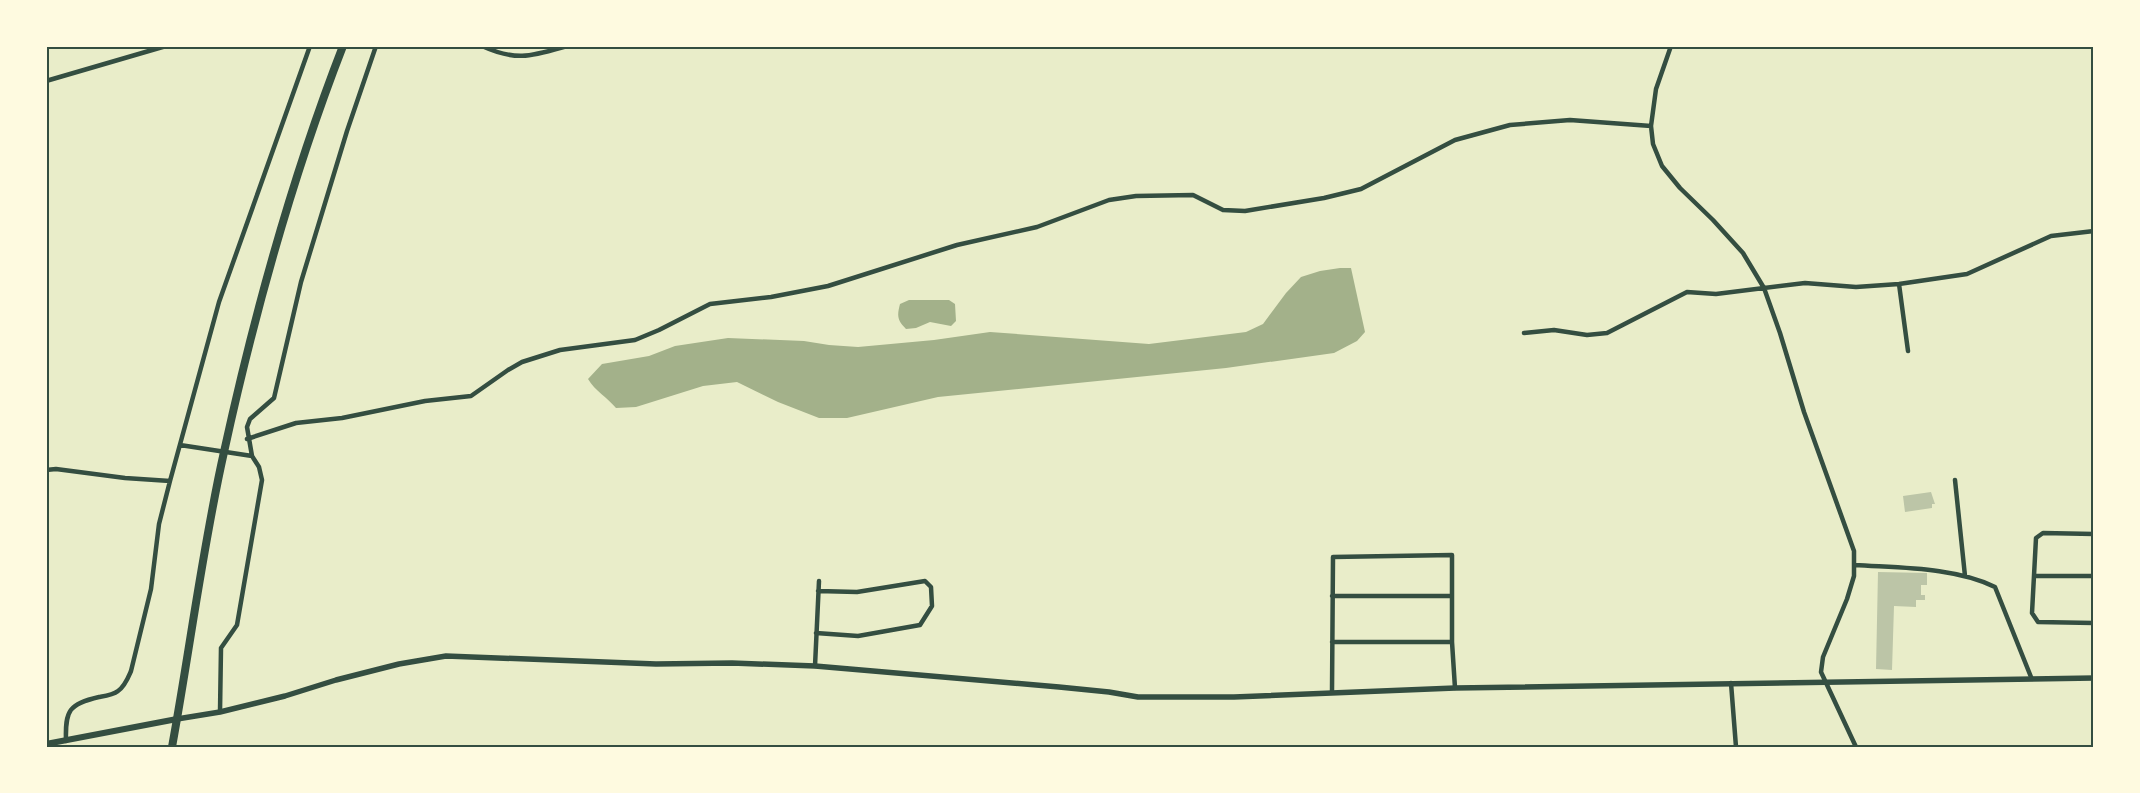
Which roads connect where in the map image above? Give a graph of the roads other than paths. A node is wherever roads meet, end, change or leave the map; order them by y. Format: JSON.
{"nodes":[{"id":1,"x":166,"y":46,"type":"edge"},
{"id":2,"x":310,"y":46,"type":"edge"},
{"id":3,"x":343,"y":46,"type":"edge"},
{"id":4,"x":376,"y":46,"type":"edge"},
{"id":5,"x":482,"y":46,"type":"edge"},
{"id":6,"x":567,"y":46,"type":"edge"},
{"id":7,"x":1671,"y":46,"type":"edge"},
{"id":8,"x":46,"y":81,"type":"edge"},
{"id":9,"x":1651,"y":126,"type":"junction"},
{"id":10,"x":2094,"y":231,"type":"edge"},
{"id":11,"x":1899,"y":284,"type":"junction"},
{"id":12,"x":1764,"y":288,"type":"junction"},
{"id":13,"x":1524,"y":333,"type":"dead end"},
{"id":14,"x":1908,"y":351,"type":"dead end"},
{"id":15,"x":247,"y":439,"type":"junction"},
{"id":16,"x":180,"y":444,"type":"junction"},
{"id":17,"x":224,"y":452,"type":"junction"},
{"id":18,"x":252,"y":456,"type":"junction"},
{"id":19,"x":46,"y":470,"type":"edge"},
{"id":20,"x":170,"y":480,"type":"junction"},
{"id":21,"x":1955,"y":480,"type":"dead end"},
{"id":22,"x":2094,"y":534,"type":"edge"},
{"id":23,"x":1855,"y":565,"type":"junction"},
{"id":24,"x":1965,"y":576,"type":"junction"},
{"id":25,"x":2034,"y":576,"type":"junction"},
{"id":26,"x":2094,"y":576,"type":"edge"},
{"id":27,"x":819,"y":581,"type":"dead end"},
{"id":28,"x":818,"y":591,"type":"junction"},
{"id":29,"x":1332,"y":596,"type":"junction"},
{"id":30,"x":1452,"y":596,"type":"junction"},
{"id":31,"x":2094,"y":623,"type":"edge"},
{"id":32,"x":816,"y":633,"type":"junction"},
{"id":33,"x":1332,"y":642,"type":"junction"},
{"id":34,"x":1452,"y":642,"type":"junction"},
{"id":35,"x":815,"y":666,"type":"junction"},
{"id":36,"x":2031,"y":677,"type":"junction"},
{"id":37,"x":2094,"y":678,"type":"edge"},
{"id":38,"x":1824,"y":681,"type":"junction"},
{"id":39,"x":1731,"y":683,"type":"junction"},
{"id":40,"x":1455,"y":688,"type":"junction"},
{"id":41,"x":1332,"y":692,"type":"junction"},
{"id":42,"x":220,"y":712,"type":"junction"},
{"id":43,"x":177,"y":719,"type":"junction"},
{"id":44,"x":66,"y":741,"type":"junction"},
{"id":45,"x":46,"y":744,"type":"edge"},
{"id":46,"x":172,"y":747,"type":"edge"},
{"id":47,"x":1736,"y":747,"type":"edge"},
{"id":48,"x":1856,"y":747,"type":"edge"}],
"edges":[{"from":1,"to":8,"type":"street"},
{"from":2,"to":16,"type":"street"},
{"from":3,"to":17,"type":"highway"},
{"from":4,"to":15,"type":"street"},
{"from":5,"to":6,"type":"street"},
{"from":7,"to":9,"type":"street"},
{"from":9,"to":12,"type":"street"},
{"from":9,"to":15,"type":"street"},
{"from":10,"to":11,"type":"street"},
{"from":11,"to":12,"type":"street"},
{"from":11,"to":14,"type":"street"},
{"from":12,"to":13,"type":"street"},
{"from":12,"to":23,"type":"street"},
{"from":15,"to":18,"type":"street"},
{"from":16,"to":17,"type":"street"},
{"from":16,"to":20,"type":"street"},
{"from":17,"to":18,"type":"street"},
{"from":17,"to":43,"type":"highway"},
{"from":18,"to":42,"type":"street"},
{"from":19,"to":20,"type":"street"},
{"from":20,"to":44,"type":"street"},
{"from":21,"to":24,"type":"street"},
{"from":22,"to":25,"type":"street"},
{"from":23,"to":24,"type":"street"},
{"from":23,"to":38,"type":"street"},
{"from":24,"to":36,"type":"street"},
{"from":25,"to":26,"type":"street"},
{"from":25,"to":31,"type":"street"},
{"from":27,"to":28,"type":"street"},
{"from":28,"to":32,"type":"street"},
{"from":28,"to":32,"type":"street"},
{"from":29,"to":30,"type":"street"},
{"from":29,"to":30,"type":"street"},
{"from":29,"to":33,"type":"street"},
{"from":30,"to":34,"type":"street"},
{"from":32,"to":35,"type":"street"},
{"from":33,"to":34,"type":"street"},
{"from":33,"to":41,"type":"street"},
{"from":34,"to":40,"type":"street"},
{"from":35,"to":41,"type":"street"},
{"from":35,"to":42,"type":"street"},
{"from":36,"to":37,"type":"street"},
{"from":36,"to":38,"type":"street"},
{"from":38,"to":39,"type":"street"},
{"from":38,"to":48,"type":"street"},
{"from":39,"to":40,"type":"street"},
{"from":39,"to":47,"type":"street"},
{"from":40,"to":41,"type":"street"},
{"from":42,"to":43,"type":"street"},
{"from":43,"to":44,"type":"main road"},
{"from":43,"to":46,"type":"highway"},
{"from":44,"to":45,"type":"main road"}]}
